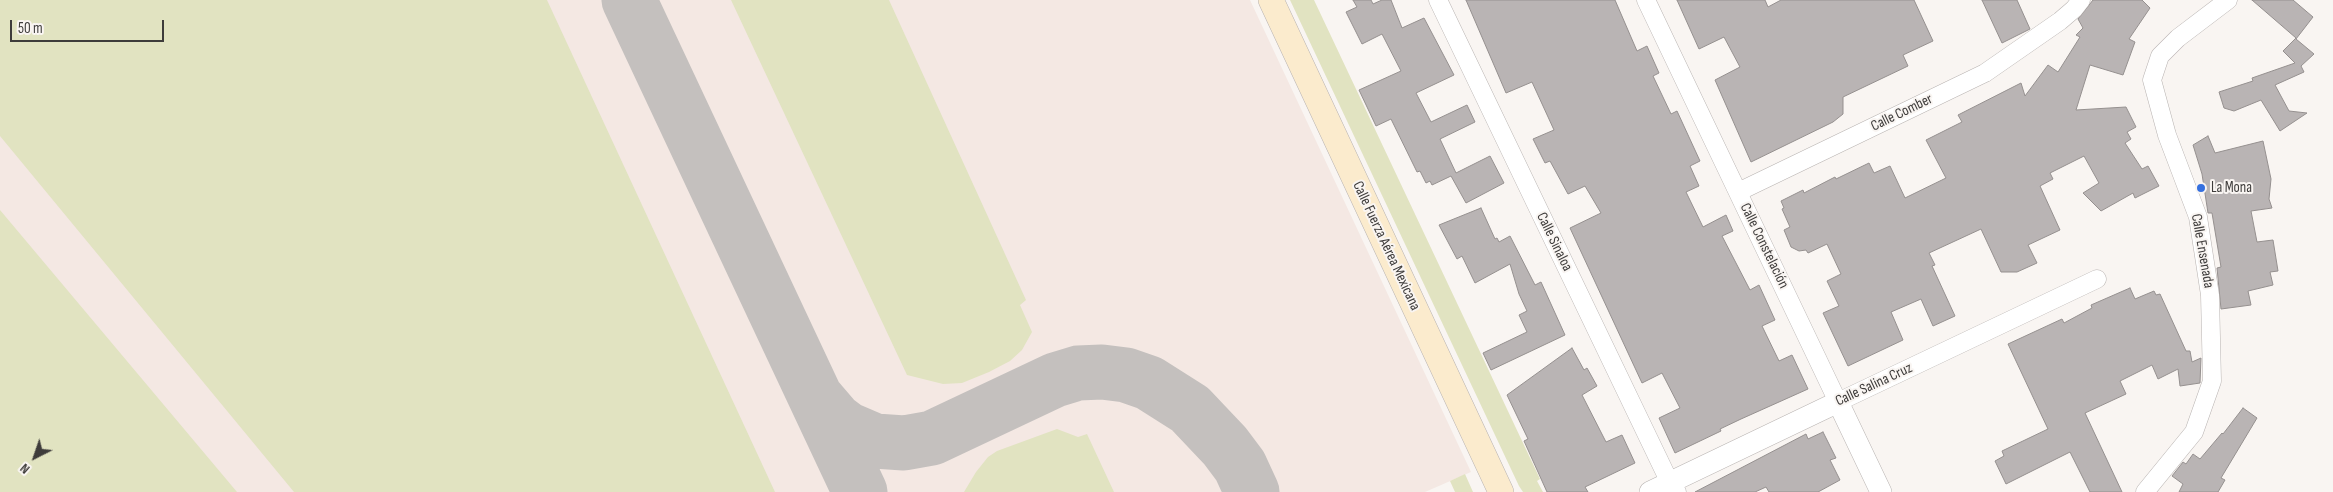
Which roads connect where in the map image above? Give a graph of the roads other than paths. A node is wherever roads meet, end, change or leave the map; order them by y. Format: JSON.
{"nodes":[{"id":1,"x":1271,"y":0,"type":"edge"},
{"id":2,"x":1438,"y":0,"type":"edge"},
{"id":3,"x":1646,"y":0,"type":"edge"},
{"id":4,"x":2081,"y":0,"type":"edge"},
{"id":5,"x":2228,"y":0,"type":"edge"},
{"id":6,"x":1738,"y":192,"type":"junction"},
{"id":7,"x":2098,"y":279,"type":"dead end"},
{"id":8,"x":1838,"y":402,"type":"junction"},
{"id":9,"x":1674,"y":488,"type":"edge"},
{"id":10,"x":1501,"y":492,"type":"edge"},
{"id":11,"x":1650,"y":492,"type":"edge"},
{"id":12,"x":1881,"y":492,"type":"edge"},
{"id":13,"x":2145,"y":492,"type":"edge"}],
"edges":[{"from":1,"to":10,"type":"main road","name":"Calle Fuerza Aérea Mexicana"},
{"from":2,"to":9,"type":"street","name":"Calle Sinaloa"},
{"from":3,"to":6,"type":"street","name":"Calle Constelación"},
{"from":4,"to":6,"type":"street","name":"Calle Comber"},
{"from":5,"to":13,"type":"street","name":"Calle Ensenada"},
{"from":6,"to":8,"type":"street","name":"Calle Constelación"},
{"from":7,"to":8,"type":"street","name":"Calle Salina Cruz"},
{"from":8,"to":9,"type":"street","name":"Calle Salina Cruz"},
{"from":8,"to":12,"type":"street","name":"Calle Constelación"},
{"from":9,"to":11,"type":"street","name":"Calle Salina Cruz"}]}
